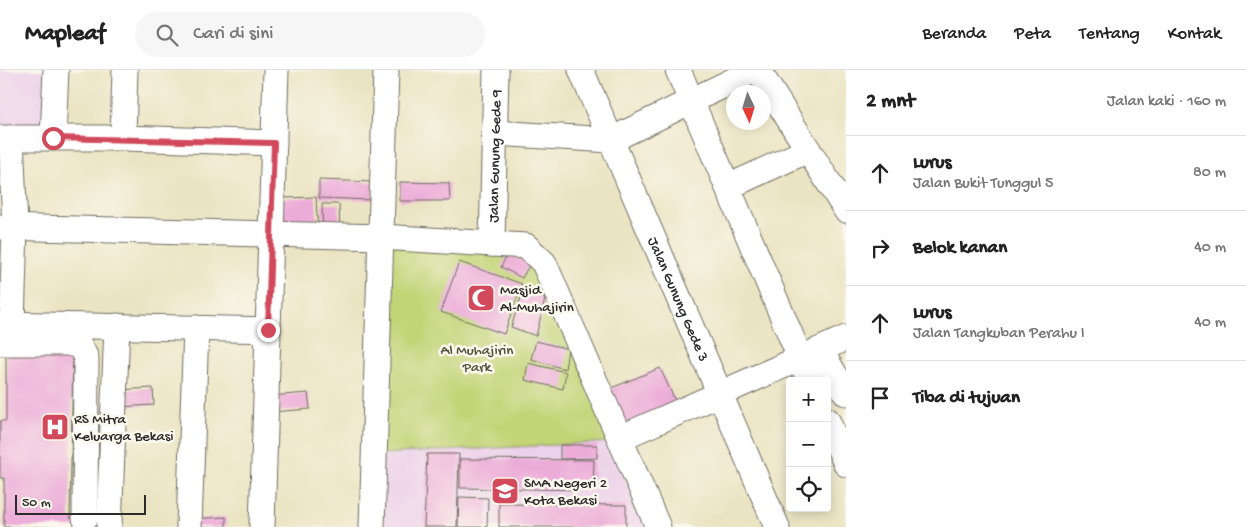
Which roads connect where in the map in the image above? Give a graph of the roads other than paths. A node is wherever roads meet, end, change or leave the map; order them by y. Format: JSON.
{"nodes":[{"id":1,"x":56,"y":70,"type":"edge"},
{"id":2,"x":124,"y":70,"type":"edge"},
{"id":3,"x":276,"y":70,"type":"edge"},
{"id":4,"x":386,"y":70,"type":"edge"},
{"id":5,"x":496,"y":70,"type":"edge"},
{"id":6,"x":581,"y":70,"type":"edge"},
{"id":7,"x":678,"y":70,"type":"edge"},
{"id":8,"x":757,"y":70,"type":"edge"},
{"id":9,"x":691,"y":101,"type":"junction"},
{"id":10,"x":54,"y":131,"type":"junction"},
{"id":11,"x":494,"y":133,"type":"junction"},
{"id":12,"x":4,"y":134,"type":"edge"},
{"id":13,"x":123,"y":138,"type":"junction"},
{"id":14,"x":611,"y":140,"type":"junction"},
{"id":15,"x":274,"y":143,"type":"junction"},
{"id":16,"x":808,"y":150,"type":"junction"},
{"id":17,"x":728,"y":187,"type":"junction"},
{"id":18,"x":846,"y":210,"type":"edge"},
{"id":19,"x":7,"y":227,"type":"edge"},
{"id":20,"x":271,"y":235,"type":"junction"},
{"id":21,"x":381,"y":237,"type":"junction"},
{"id":22,"x":492,"y":244,"type":"junction"},
{"id":23,"x":117,"y":326,"type":"junction"},
{"id":24,"x":196,"y":328,"type":"junction"},
{"id":25,"x":4,"y":330,"type":"edge"},
{"id":26,"x":268,"y":330,"type":"junction"},
{"id":27,"x":846,"y":338,"type":"edge"},
{"id":28,"x":810,"y":354,"type":"junction"},
{"id":29,"x":810,"y":377,"type":"edge"},
{"id":30,"x":846,"y":393,"type":"edge"},
{"id":31,"x":719,"y":394,"type":"junction"},
{"id":32,"x":828,"y":422,"type":"edge"},
{"id":33,"x":620,"y":438,"type":"junction"},
{"id":34,"x":846,"y":464,"type":"edge"},
{"id":35,"x":85,"y":518,"type":"dead end"},
{"id":36,"x":109,"y":527,"type":"edge"},
{"id":37,"x":189,"y":527,"type":"edge"},
{"id":38,"x":262,"y":527,"type":"edge"},
{"id":39,"x":372,"y":527,"type":"edge"},
{"id":40,"x":658,"y":527,"type":"edge"},
{"id":41,"x":777,"y":527,"type":"edge"}],
"edges":[{"from":1,"to":10,"type":"street"},
{"from":2,"to":13,"type":"street"},
{"from":3,"to":15,"type":"street"},
{"from":4,"to":21,"type":"street"},
{"from":5,"to":11,"type":"street","name":"Jalan Gunung Gede 9"},
{"from":6,"to":14,"type":"street","name":"Jalan Gunung Gede 3"},
{"from":7,"to":9,"type":"street"},
{"from":8,"to":9,"type":"street"},
{"from":8,"to":16,"type":"street"},
{"from":9,"to":14,"type":"street"},
{"from":9,"to":17,"type":"street"},
{"from":10,"to":12,"type":"street"},
{"from":10,"to":13,"type":"street"},
{"from":11,"to":14,"type":"street"},
{"from":11,"to":22,"type":"street","name":"Jalan Gunung Gede 9"},
{"from":12,"to":19,"type":"street"},
{"from":13,"to":15,"type":"street"},
{"from":14,"to":31,"type":"street","name":"Jalan Gunung Gede 3"},
{"from":15,"to":20,"type":"street"},
{"from":16,"to":17,"type":"street"},
{"from":16,"to":18,"type":"street"},
{"from":17,"to":28,"type":"street"},
{"from":19,"to":20,"type":"street"},
{"from":19,"to":25,"type":"street"},
{"from":20,"to":21,"type":"street"},
{"from":20,"to":26,"type":"street"},
{"from":21,"to":22,"type":"street"},
{"from":21,"to":39,"type":"street"},
{"from":22,"to":33,"type":"street"},
{"from":23,"to":24,"type":"street"},
{"from":23,"to":25,"type":"street"},
{"from":23,"to":36,"type":"street"},
{"from":24,"to":26,"type":"street"},
{"from":24,"to":37,"type":"street"},
{"from":25,"to":35,"type":"street"},
{"from":26,"to":38,"type":"street"},
{"from":27,"to":28,"type":"street"},
{"from":28,"to":29,"type":"street"},
{"from":28,"to":30,"type":"street"},
{"from":28,"to":31,"type":"street"},
{"from":31,"to":33,"type":"street"},
{"from":31,"to":41,"type":"street","name":"Jalan Gunung Gede 3"},
{"from":32,"to":34,"type":"street"},
{"from":33,"to":40,"type":"street"}]}
